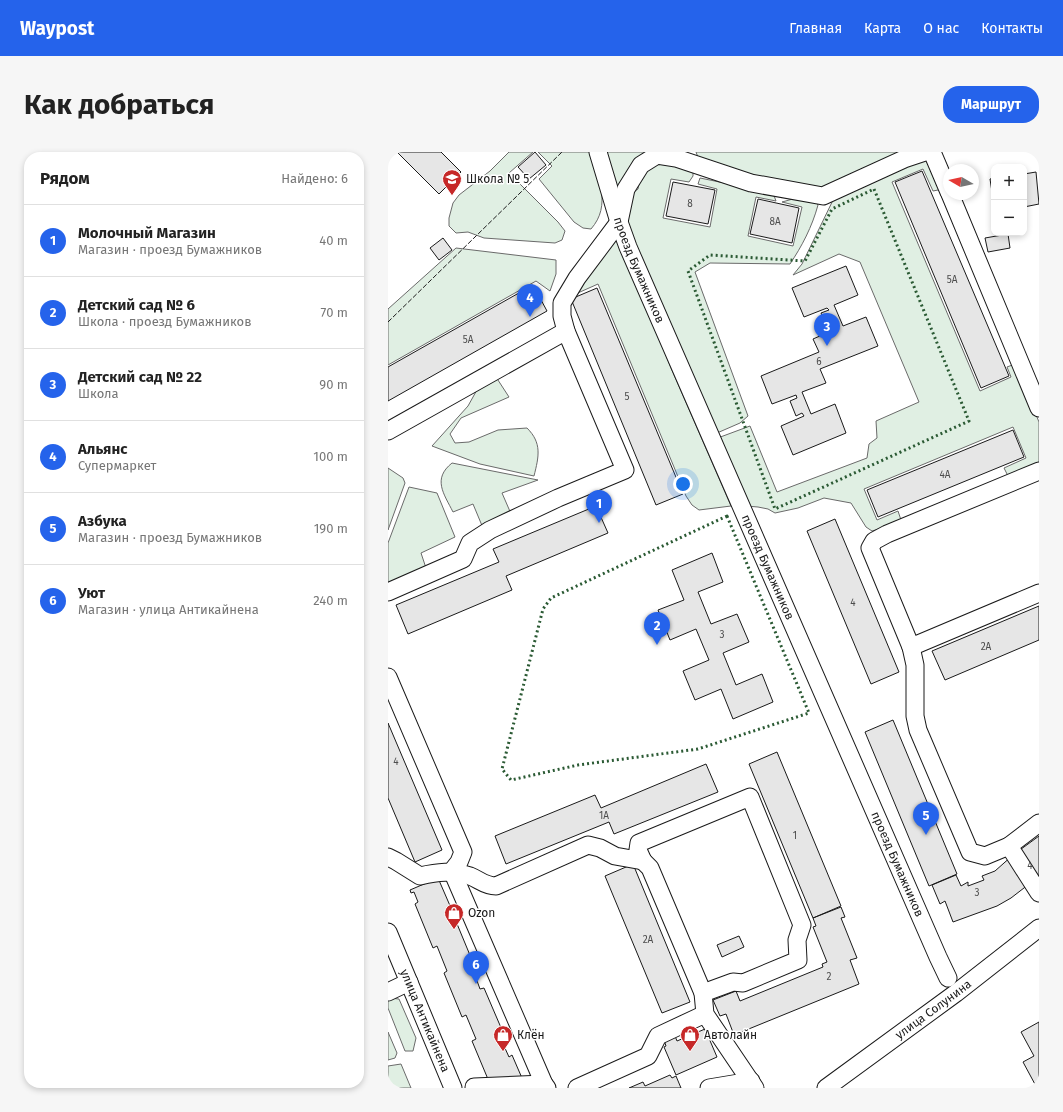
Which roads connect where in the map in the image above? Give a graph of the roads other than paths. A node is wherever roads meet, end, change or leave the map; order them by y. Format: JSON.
{"nodes":[{"id":1,"x":598,"y":152,"type":"edge"},
{"id":2,"x":925,"y":152,"type":"edge"},
{"id":3,"x":932,"y":152,"type":"edge"},
{"id":4,"x":677,"y":155,"type":"edge"},
{"id":5,"x":943,"y":179,"type":"edge"},
{"id":6,"x":952,"y":200,"type":"edge"},
{"id":7,"x":619,"y":222,"type":"junction"},
{"id":8,"x":566,"y":331,"type":"junction"},
{"id":9,"x":1039,"y":408,"type":"edge"},
{"id":10,"x":388,"y":431,"type":"edge"},
{"id":11,"x":1039,"y":471,"type":"edge"},
{"id":12,"x":388,"y":592,"type":"edge"},
{"id":13,"x":1039,"y":593,"type":"edge"},
{"id":14,"x":911,"y":647,"type":"junction"},
{"id":15,"x":388,"y":677,"type":"edge"},
{"id":16,"x":1039,"y":823,"type":"edge"},
{"id":17,"x":1009,"y":846,"type":"junction"},
{"id":18,"x":391,"y":861,"type":"edge"},
{"id":19,"x":643,"y":861,"type":"junction"},
{"id":20,"x":452,"y":871,"type":"junction"},
{"id":21,"x":1038,"y":891,"type":"edge"},
{"id":22,"x":1039,"y":928,"type":"edge"},
{"id":23,"x":388,"y":932,"type":"edge"},
{"id":24,"x":393,"y":958,"type":"edge"},
{"id":25,"x":948,"y":978,"type":"dead end"},
{"id":26,"x":409,"y":982,"type":"junction"},
{"id":27,"x":388,"y":992,"type":"edge"},
{"id":28,"x":703,"y":993,"type":"junction"},
{"id":29,"x":705,"y":1014,"type":"junction"},
{"id":30,"x":753,"y":1085,"type":"edge"},
{"id":31,"x":474,"y":1086,"type":"dead end"},
{"id":32,"x":546,"y":1086,"type":"edge"},
{"id":33,"x":453,"y":1088,"type":"edge"},
{"id":34,"x":577,"y":1088,"type":"edge"},
{"id":35,"x":709,"y":1088,"type":"edge"},
{"id":36,"x":826,"y":1088,"type":"edge"}],
"edges":[{"from":1,"to":7,"type":"street","name":"проезд Бумажников"},
{"from":2,"to":4,"type":"street"},
{"from":3,"to":5,"type":"street"},
{"from":4,"to":7,"type":"street"},
{"from":6,"to":9,"type":"street"},
{"from":7,"to":8,"type":"street"},
{"from":7,"to":25,"type":"street","name":"проезд Бумажников"},
{"from":8,"to":10,"type":"street"},
{"from":8,"to":12,"type":"street"},
{"from":11,"to":14,"type":"street"},
{"from":13,"to":14,"type":"street"},
{"from":14,"to":17,"type":"street"},
{"from":15,"to":20,"type":"street"},
{"from":16,"to":17,"type":"street"},
{"from":17,"to":21,"type":"street"},
{"from":18,"to":20,"type":"street"},
{"from":19,"to":20,"type":"street"},
{"from":19,"to":28,"type":"street"},
{"from":19,"to":28,"type":"street"},
{"from":20,"to":32,"type":"street"},
{"from":22,"to":36,"type":"street","name":"улица Солунина"},
{"from":23,"to":24,"type":"street","name":"улица Антикайнена"},
{"from":24,"to":26,"type":"street","name":"улица Антикайнена"},
{"from":26,"to":27,"type":"street"},
{"from":26,"to":33,"type":"street","name":"улица Антикайнена"},
{"from":28,"to":29,"type":"street"},
{"from":29,"to":30,"type":"street"},
{"from":29,"to":34,"type":"street"},
{"from":30,"to":35,"type":"street"},
{"from":31,"to":32,"type":"street"}]}
